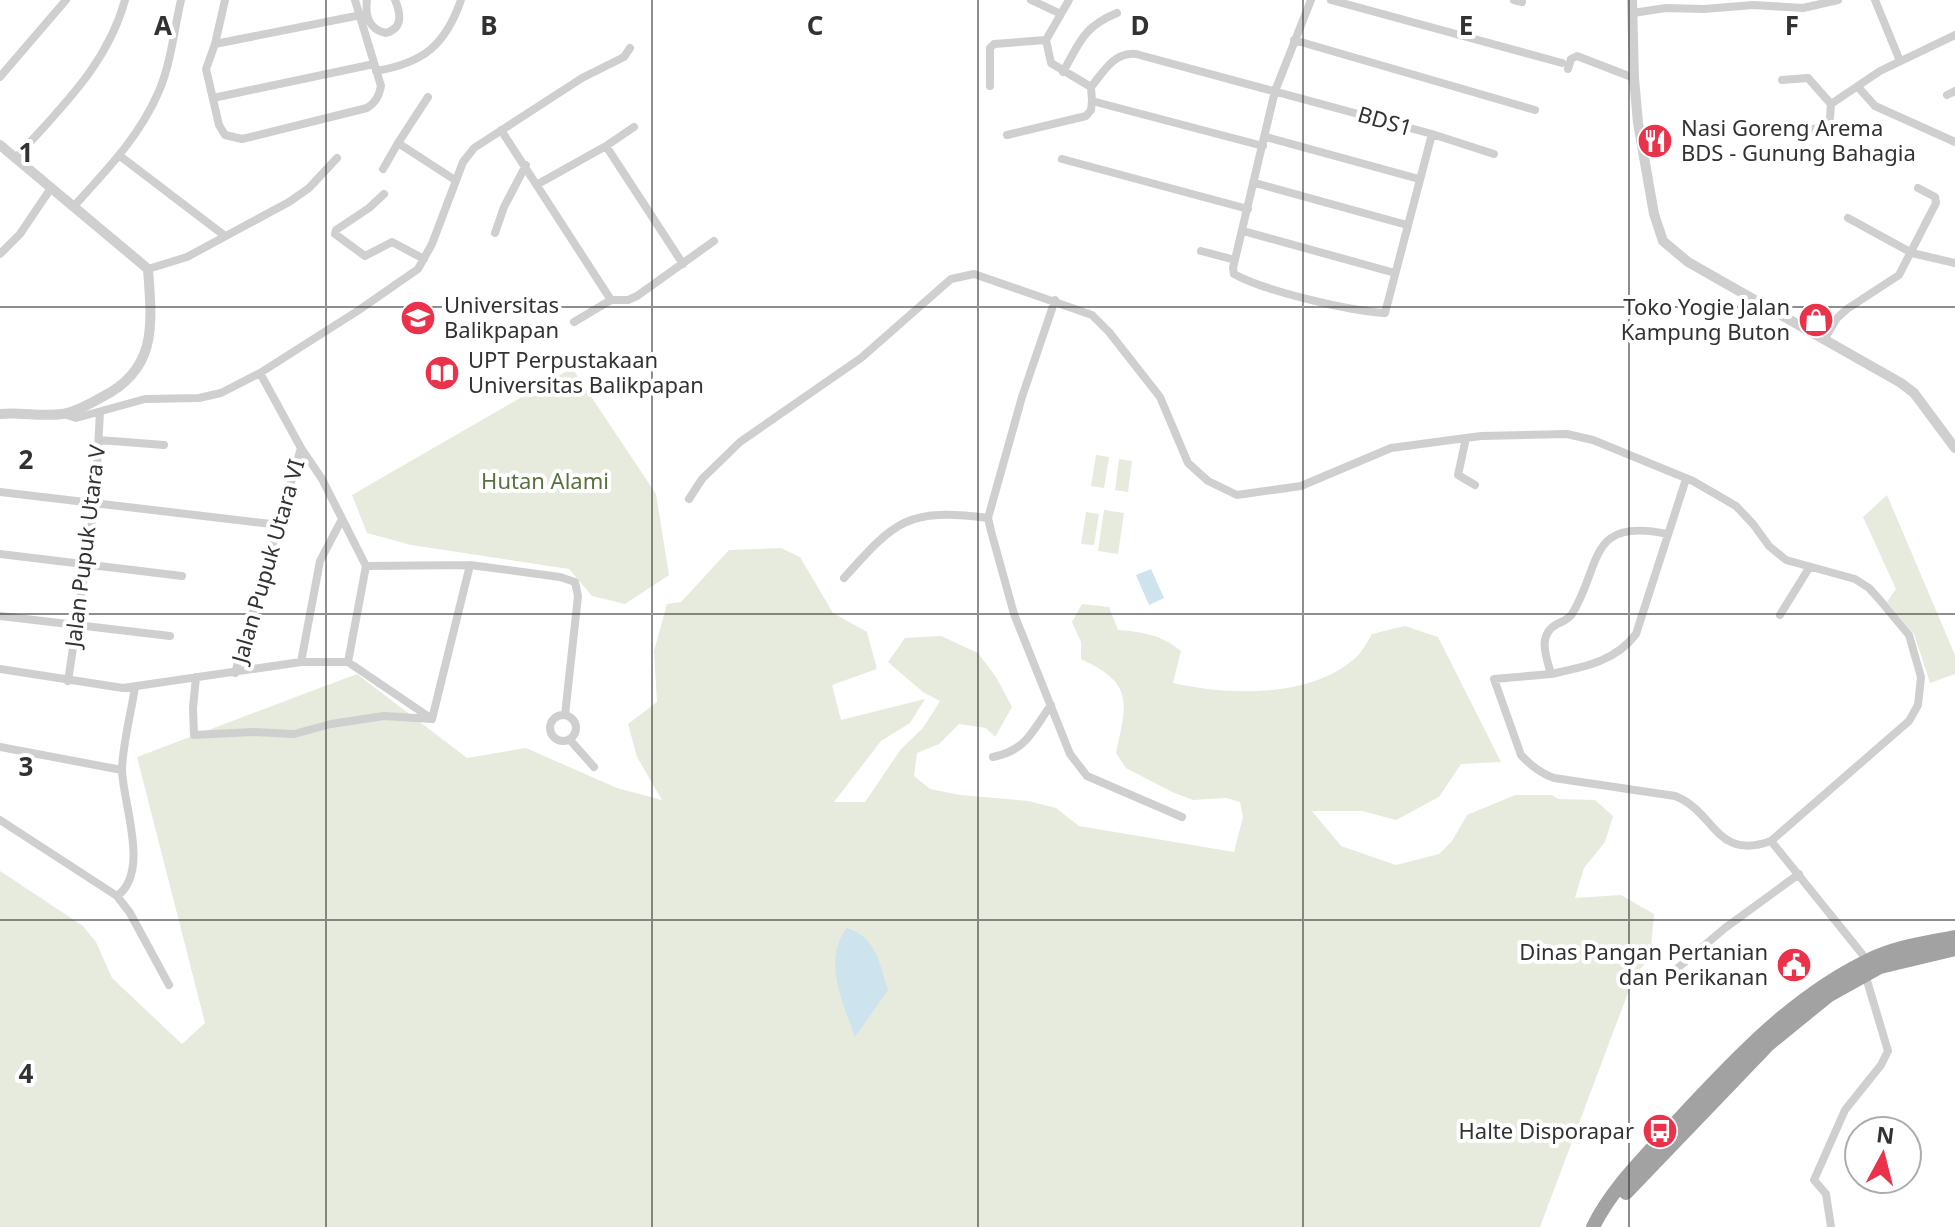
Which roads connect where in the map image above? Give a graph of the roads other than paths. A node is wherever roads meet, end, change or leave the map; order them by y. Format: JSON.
{"nodes":[{"id":1,"x":66,"y":0,"type":"edge"},
{"id":2,"x":125,"y":0,"type":"edge"},
{"id":3,"x":181,"y":0,"type":"edge"},
{"id":4,"x":225,"y":0,"type":"edge"},
{"id":5,"x":355,"y":0,"type":"edge"},
{"id":6,"x":367,"y":0,"type":"edge"},
{"id":7,"x":395,"y":0,"type":"edge"},
{"id":8,"x":461,"y":0,"type":"edge"},
{"id":9,"x":1031,"y":0,"type":"edge"},
{"id":10,"x":1069,"y":0,"type":"edge"},
{"id":11,"x":1311,"y":0,"type":"edge"},
{"id":12,"x":1331,"y":0,"type":"edge"},
{"id":13,"x":1632,"y":0,"type":"edge"},
{"id":14,"x":1838,"y":0,"type":"edge"},
{"id":15,"x":1875,"y":0,"type":"edge"},
{"id":16,"x":1752,"y":2,"type":"edge"},
{"id":17,"x":1359,"y":4,"type":"edge"},
{"id":18,"x":1703,"y":4,"type":"edge"},
{"id":19,"x":1802,"y":4,"type":"edge"},
{"id":20,"x":1117,"y":13,"type":"dead end"},
{"id":21,"x":1633,"y":13,"type":"junction"},
{"id":22,"x":1061,"y":14,"type":"junction"},
{"id":23,"x":361,"y":15,"type":"junction"},
{"id":24,"x":1955,"y":35,"type":"edge"},
{"id":25,"x":1046,"y":40,"type":"junction"},
{"id":26,"x":1294,"y":40,"type":"junction"},
{"id":27,"x":215,"y":44,"type":"junction"},
{"id":28,"x":630,"y":48,"type":"dead end"},
{"id":29,"x":1900,"y":61,"type":"junction"},
{"id":30,"x":375,"y":67,"type":"junction"},
{"id":31,"x":1063,"y":72,"type":"junction"},
{"id":32,"x":0,"y":77,"type":"edge"},
{"id":33,"x":1634,"y":78,"type":"junction"},
{"id":34,"x":1782,"y":80,"type":"dead end"},
{"id":35,"x":990,"y":86,"type":"dead end"},
{"id":36,"x":1091,"y":87,"type":"junction"},
{"id":37,"x":1858,"y":87,"type":"junction"},
{"id":38,"x":1275,"y":91,"type":"junction"},
{"id":39,"x":428,"y":97,"type":"dead end"},
{"id":40,"x":213,"y":98,"type":"junction"},
{"id":41,"x":1092,"y":101,"type":"junction"},
{"id":42,"x":1831,"y":104,"type":"junction"},
{"id":43,"x":1535,"y":110,"type":"dead end"},
{"id":44,"x":634,"y":127,"type":"dead end"},
{"id":45,"x":1799,"y":129,"type":"dead end"},
{"id":46,"x":501,"y":130,"type":"junction"},
{"id":47,"x":1432,"y":134,"type":"junction"},
{"id":48,"x":1007,"y":135,"type":"dead end"},
{"id":49,"x":1266,"y":137,"type":"junction"},
{"id":50,"x":1955,"y":142,"type":"edge"},
{"id":51,"x":398,"y":143,"type":"junction"},
{"id":52,"x":0,"y":145,"type":"edge"},
{"id":53,"x":606,"y":146,"type":"junction"},
{"id":54,"x":1263,"y":146,"type":"junction"},
{"id":55,"x":1494,"y":154,"type":"dead end"},
{"id":56,"x":120,"y":156,"type":"junction"},
{"id":57,"x":337,"y":158,"type":"dead end"},
{"id":58,"x":15,"y":159,"type":"junction"},
{"id":59,"x":1062,"y":159,"type":"dead end"},
{"id":60,"x":526,"y":165,"type":"junction"},
{"id":61,"x":383,"y":169,"type":"dead end"},
{"id":62,"x":1419,"y":179,"type":"junction"},
{"id":63,"x":455,"y":180,"type":"junction"},
{"id":64,"x":1255,"y":183,"type":"junction"},
{"id":65,"x":538,"y":184,"type":"junction"},
{"id":66,"x":51,"y":188,"type":"junction"},
{"id":67,"x":1918,"y":188,"type":"dead end"},
{"id":68,"x":384,"y":194,"type":"dead end"},
{"id":69,"x":74,"y":206,"type":"junction"},
{"id":70,"x":1248,"y":209,"type":"junction"},
{"id":71,"x":1848,"y":218,"type":"dead end"},
{"id":72,"x":1407,"y":225,"type":"junction"},
{"id":73,"x":1243,"y":231,"type":"junction"},
{"id":74,"x":495,"y":233,"type":"dead end"},
{"id":75,"x":225,"y":236,"type":"junction"},
{"id":76,"x":714,"y":241,"type":"dead end"},
{"id":77,"x":1201,"y":251,"type":"dead end"},
{"id":78,"x":1911,"y":252,"type":"junction"},
{"id":79,"x":0,"y":254,"type":"edge"},
{"id":80,"x":424,"y":259,"type":"junction"},
{"id":81,"x":1235,"y":260,"type":"junction"},
{"id":82,"x":1955,"y":263,"type":"edge"},
{"id":83,"x":683,"y":264,"type":"junction"},
{"id":84,"x":148,"y":269,"type":"junction"},
{"id":85,"x":1395,"y":273,"type":"junction"},
{"id":86,"x":611,"y":300,"type":"junction"},
{"id":87,"x":1055,"y":300,"type":"junction"},
{"id":88,"x":574,"y":322,"type":"dead end"},
{"id":89,"x":1824,"y":340,"type":"junction"},
{"id":90,"x":260,"y":373,"type":"junction"},
{"id":91,"x":100,"y":412,"type":"junction"},
{"id":92,"x":0,"y":414,"type":"edge"},
{"id":93,"x":64,"y":414,"type":"junction"},
{"id":94,"x":1466,"y":438,"type":"junction"},
{"id":95,"x":99,"y":440,"type":"junction"},
{"id":96,"x":164,"y":445,"type":"dead end"},
{"id":97,"x":301,"y":448,"type":"junction"},
{"id":98,"x":1955,"y":448,"type":"edge"},
{"id":99,"x":1686,"y":479,"type":"junction"},
{"id":100,"x":1475,"y":485,"type":"dead end"},
{"id":101,"x":0,"y":492,"type":"edge"},
{"id":102,"x":689,"y":499,"type":"dead end"},
{"id":103,"x":95,"y":502,"type":"junction"},
{"id":104,"x":988,"y":518,"type":"junction"},
{"id":105,"x":342,"y":519,"type":"junction"},
{"id":106,"x":280,"y":525,"type":"junction"},
{"id":107,"x":1667,"y":534,"type":"junction"},
{"id":108,"x":0,"y":554,"type":"edge"},
{"id":109,"x":83,"y":565,"type":"junction"},
{"id":110,"x":470,"y":565,"type":"junction"},
{"id":111,"x":366,"y":566,"type":"junction"},
{"id":112,"x":1809,"y":568,"type":"junction"},
{"id":113,"x":182,"y":576,"type":"dead end"},
{"id":114,"x":844,"y":578,"type":"dead end"},
{"id":115,"x":1780,"y":615,"type":"dead end"},
{"id":116,"x":0,"y":616,"type":"edge"},
{"id":117,"x":75,"y":626,"type":"junction"},
{"id":118,"x":170,"y":636,"type":"dead end"},
{"id":119,"x":301,"y":662,"type":"junction"},
{"id":120,"x":348,"y":662,"type":"junction"},
{"id":121,"x":0,"y":669,"type":"edge"},
{"id":122,"x":235,"y":673,"type":"junction"},
{"id":123,"x":1551,"y":674,"type":"junction"},
{"id":124,"x":196,"y":677,"type":"junction"},
{"id":125,"x":68,"y":681,"type":"junction"},
{"id":126,"x":135,"y":687,"type":"junction"},
{"id":127,"x":1051,"y":705,"type":"junction"},
{"id":128,"x":565,"y":715,"type":"junction"},
{"id":129,"x":432,"y":719,"type":"junction"},
{"id":130,"x":570,"y":740,"type":"junction"},
{"id":131,"x":0,"y":747,"type":"edge"},
{"id":132,"x":993,"y":757,"type":"dead end"},
{"id":133,"x":594,"y":767,"type":"dead end"},
{"id":134,"x":122,"y":770,"type":"junction"},
{"id":135,"x":1182,"y":817,"type":"dead end"},
{"id":136,"x":0,"y":820,"type":"edge"},
{"id":137,"x":1771,"y":841,"type":"junction"},
{"id":138,"x":1799,"y":874,"type":"junction"},
{"id":139,"x":117,"y":896,"type":"junction"},
{"id":140,"x":1955,"y":937,"type":"edge"},
{"id":141,"x":1955,"y":949,"type":"edge"},
{"id":142,"x":1866,"y":967,"type":"junction"},
{"id":143,"x":1673,"y":972,"type":"dead end"},
{"id":144,"x":169,"y":985,"type":"dead end"},
{"id":145,"x":1593,"y":1227,"type":"edge"},
{"id":146,"x":1603,"y":1227,"type":"edge"},
{"id":147,"x":1831,"y":1227,"type":"edge"}],
"edges":[{"from":1,"to":32,"type":"street"},
{"from":2,"to":58,"type":"street"},
{"from":3,"to":56,"type":"street"},
{"from":4,"to":27,"type":"street"},
{"from":5,"to":23,"type":"street"},
{"from":6,"to":7,"type":"street"},
{"from":8,"to":30,"type":"street"},
{"from":9,"to":22,"type":"street"},
{"from":10,"to":22,"type":"street"},
{"from":11,"to":26,"type":"street"},
{"from":12,"to":17,"type":"street"},
{"from":13,"to":21,"type":"street"},
{"from":14,"to":19,"type":"street"},
{"from":15,"to":29,"type":"street"},
{"from":16,"to":18,"type":"street"},
{"from":16,"to":19,"type":"street"},
{"from":17,"to":33,"type":"street"},
{"from":18,"to":21,"type":"street"},
{"from":20,"to":31,"type":"street"},
{"from":21,"to":33,"type":"street"},
{"from":22,"to":25,"type":"street"},
{"from":23,"to":27,"type":"street"},
{"from":23,"to":30,"type":"street"},
{"from":24,"to":29,"type":"street"},
{"from":25,"to":31,"type":"street"},
{"from":25,"to":35,"type":"street"},
{"from":26,"to":38,"type":"street"},
{"from":26,"to":43,"type":"street"},
{"from":27,"to":40,"type":"street"},
{"from":28,"to":46,"type":"street"},
{"from":29,"to":37,"type":"street"},
{"from":30,"to":40,"type":"street"},
{"from":30,"to":40,"type":"street"},
{"from":31,"to":36,"type":"street"},
{"from":33,"to":89,"type":"street"},
{"from":34,"to":42,"type":"street"},
{"from":36,"to":38,"type":"street","name":"BDS1"},
{"from":36,"to":41,"type":"street"},
{"from":37,"to":42,"type":"street"},
{"from":37,"to":50,"type":"street"},
{"from":38,"to":47,"type":"street","name":"BDS1"},
{"from":38,"to":49,"type":"street"},
{"from":39,"to":51,"type":"street"},
{"from":41,"to":48,"type":"street"},
{"from":41,"to":54,"type":"street"},
{"from":42,"to":45,"type":"street"},
{"from":44,"to":53,"type":"street"},
{"from":46,"to":60,"type":"street"},
{"from":46,"to":63,"type":"street"},
{"from":47,"to":55,"type":"street","name":"BDS1"},
{"from":47,"to":62,"type":"street"},
{"from":49,"to":54,"type":"street"},
{"from":49,"to":62,"type":"street"},
{"from":51,"to":61,"type":"street"},
{"from":51,"to":63,"type":"street"},
{"from":52,"to":58,"type":"street"},
{"from":53,"to":65,"type":"street"},
{"from":53,"to":83,"type":"street"},
{"from":54,"to":64,"type":"street"},
{"from":56,"to":69,"type":"street"},
{"from":56,"to":75,"type":"street"},
{"from":57,"to":75,"type":"street"},
{"from":58,"to":66,"type":"street"},
{"from":59,"to":70,"type":"street"},
{"from":60,"to":65,"type":"street"},
{"from":60,"to":74,"type":"street"},
{"from":62,"to":72,"type":"street"},
{"from":63,"to":80,"type":"street"},
{"from":64,"to":70,"type":"street"},
{"from":64,"to":72,"type":"street"},
{"from":65,"to":86,"type":"street"},
{"from":66,"to":69,"type":"street"},
{"from":66,"to":79,"type":"street"},
{"from":67,"to":78,"type":"street"},
{"from":68,"to":80,"type":"street"},
{"from":69,"to":84,"type":"street"},
{"from":70,"to":73,"type":"street"},
{"from":71,"to":78,"type":"street"},
{"from":72,"to":85,"type":"street"},
{"from":73,"to":81,"type":"street"},
{"from":73,"to":85,"type":"street"},
{"from":75,"to":84,"type":"street"},
{"from":76,"to":83,"type":"street"},
{"from":77,"to":81,"type":"street"},
{"from":78,"to":82,"type":"street"},
{"from":78,"to":89,"type":"street"},
{"from":80,"to":90,"type":"street"},
{"from":81,"to":85,"type":"street"},
{"from":83,"to":86,"type":"street"},
{"from":84,"to":93,"type":"street"},
{"from":86,"to":88,"type":"street"},
{"from":87,"to":94,"type":"street"},
{"from":87,"to":102,"type":"street"},
{"from":87,"to":104,"type":"street"},
{"from":89,"to":98,"type":"street"},
{"from":90,"to":91,"type":"street"},
{"from":90,"to":97,"type":"street"},
{"from":91,"to":93,"type":"street"},
{"from":91,"to":95,"type":"street","name":"Jalan Pupuk Utara V"},
{"from":92,"to":93,"type":"street"},
{"from":94,"to":99,"type":"street"},
{"from":94,"to":100,"type":"street"},
{"from":95,"to":96,"type":"street"},
{"from":95,"to":103,"type":"street","name":"Jalan Pupuk Utara V"},
{"from":97,"to":105,"type":"street"},
{"from":97,"to":106,"type":"street","name":"Jalan Pupuk Utara VI"},
{"from":99,"to":107,"type":"street"},
{"from":99,"to":112,"type":"street"},
{"from":101,"to":103,"type":"street"},
{"from":103,"to":106,"type":"street"},
{"from":103,"to":109,"type":"street","name":"Jalan Pupuk Utara V"},
{"from":104,"to":114,"type":"street"},
{"from":104,"to":127,"type":"street"},
{"from":105,"to":111,"type":"street"},
{"from":105,"to":119,"type":"street"},
{"from":106,"to":122,"type":"street","name":"Jalan Pupuk Utara VI"},
{"from":107,"to":123,"type":"street"},
{"from":107,"to":123,"type":"street"},
{"from":108,"to":109,"type":"street"},
{"from":109,"to":113,"type":"street"},
{"from":109,"to":117,"type":"street","name":"Jalan Pupuk Utara V"},
{"from":110,"to":111,"type":"street"},
{"from":110,"to":128,"type":"street"},
{"from":110,"to":129,"type":"street"},
{"from":111,"to":120,"type":"street"},
{"from":112,"to":115,"type":"street"},
{"from":112,"to":137,"type":"street"},
{"from":116,"to":117,"type":"street"},
{"from":117,"to":118,"type":"street"},
{"from":117,"to":125,"type":"street","name":"Jalan Pupuk Utara V"},
{"from":119,"to":120,"type":"street"},
{"from":119,"to":122,"type":"street"},
{"from":120,"to":129,"type":"street"},
{"from":121,"to":125,"type":"street"},
{"from":122,"to":124,"type":"street"},
{"from":123,"to":137,"type":"street"},
{"from":124,"to":126,"type":"street"},
{"from":124,"to":129,"type":"street"},
{"from":125,"to":126,"type":"street"},
{"from":126,"to":134,"type":"street"},
{"from":127,"to":132,"type":"street"},
{"from":127,"to":135,"type":"street"},
{"from":128,"to":130,"type":"street"},
{"from":128,"to":130,"type":"street"},
{"from":130,"to":133,"type":"street"},
{"from":131,"to":134,"type":"street"},
{"from":134,"to":139,"type":"street"},
{"from":136,"to":139,"type":"street"},
{"from":137,"to":138,"type":"street"},
{"from":138,"to":142,"type":"street"},
{"from":138,"to":143,"type":"street"},
{"from":139,"to":144,"type":"street"},
{"from":140,"to":142,"type":"highway"},
{"from":141,"to":142,"type":"highway"},
{"from":142,"to":145,"type":"highway"},
{"from":142,"to":146,"type":"highway"},
{"from":142,"to":147,"type":"street"}]}
